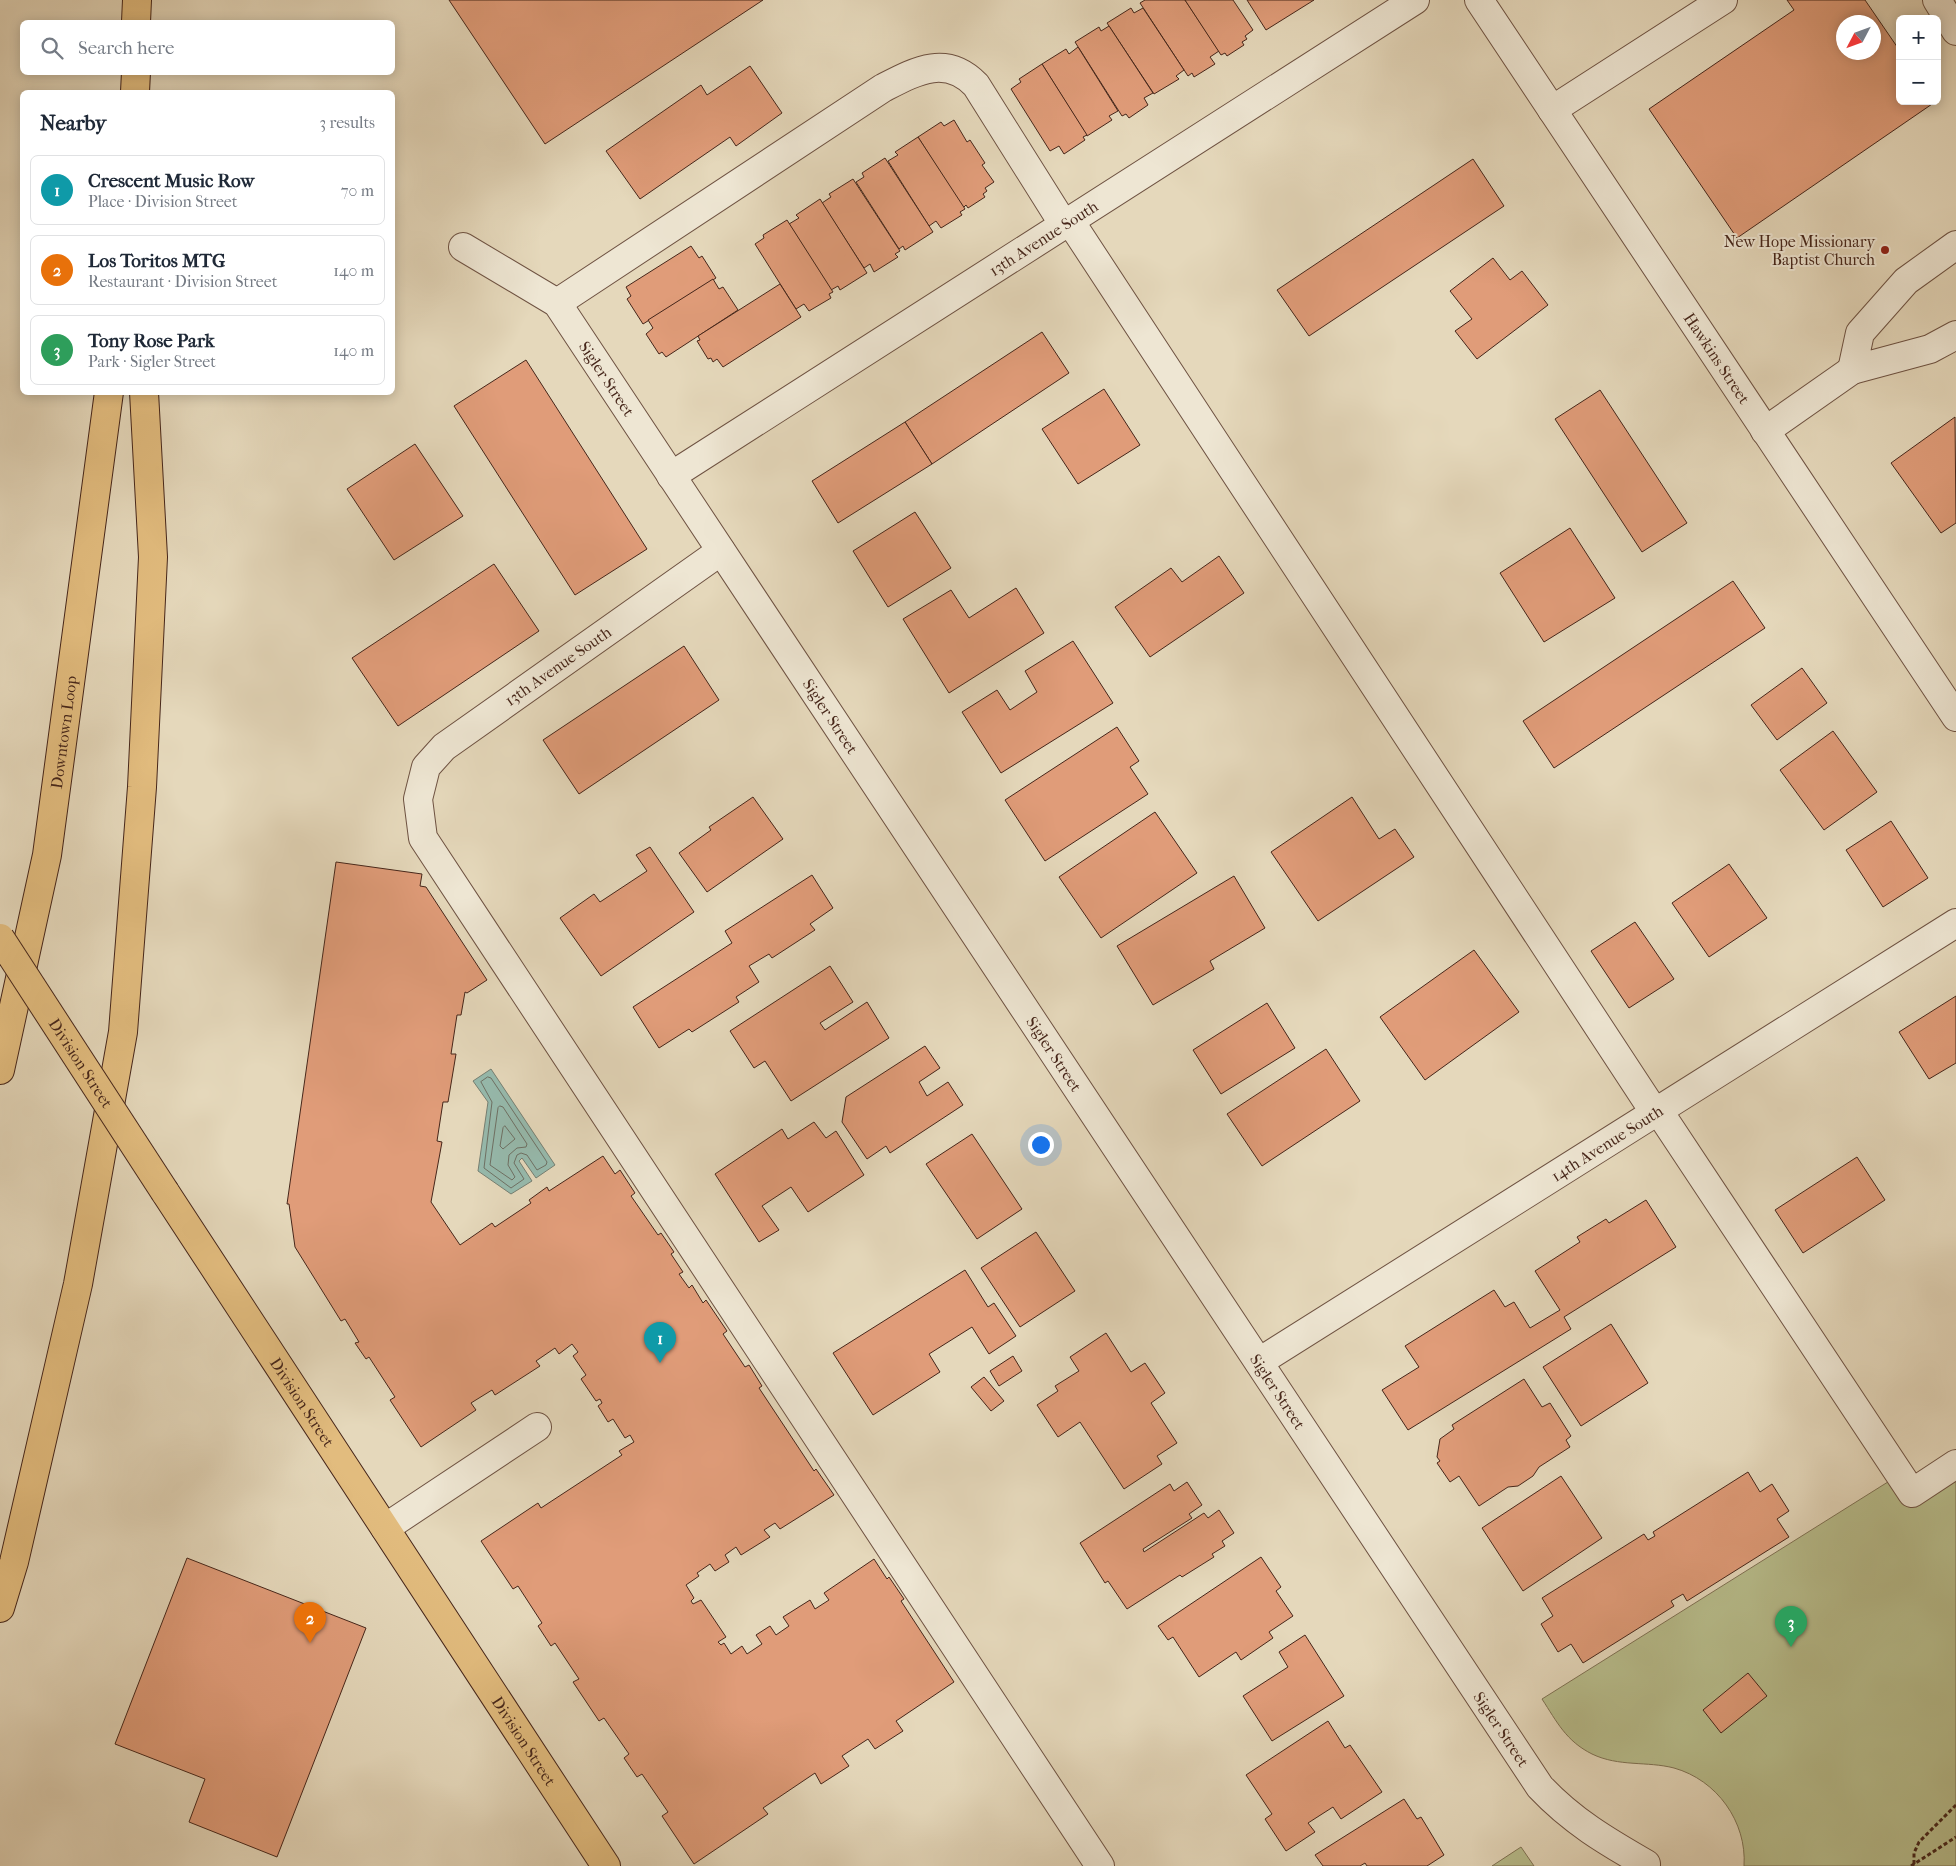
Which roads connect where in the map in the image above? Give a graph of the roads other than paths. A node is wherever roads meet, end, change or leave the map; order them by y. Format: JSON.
{"nodes":[{"id":1,"x":137,"y":0,"type":"edge"},
{"id":2,"x":1416,"y":0,"type":"edge"},
{"id":3,"x":1479,"y":0,"type":"edge"},
{"id":4,"x":1723,"y":0,"type":"edge"},
{"id":5,"x":1936,"y":0,"type":"edge"},
{"id":6,"x":136,"y":20,"type":"edge"},
{"id":7,"x":1956,"y":31,"type":"edge"},
{"id":8,"x":136,"y":75,"type":"edge"},
{"id":9,"x":135,"y":90,"type":"edge"},
{"id":10,"x":1552,"y":110,"type":"junction"},
{"id":11,"x":1067,"y":223,"type":"junction"},
{"id":12,"x":1956,"y":245,"type":"edge"},
{"id":13,"x":463,"y":246,"type":"dead end"},
{"id":14,"x":557,"y":303,"type":"junction"},
{"id":15,"x":1956,"y":335,"type":"edge"},
{"id":16,"x":1852,"y":370,"type":"junction"},
{"id":17,"x":109,"y":395,"type":"edge"},
{"id":18,"x":144,"y":395,"type":"edge"},
{"id":19,"x":1766,"y":431,"type":"junction"},
{"id":20,"x":671,"y":476,"type":"junction"},
{"id":21,"x":721,"y":551,"type":"junction"},
{"id":22,"x":1956,"y":717,"type":"edge"},
{"id":23,"x":1956,"y":923,"type":"edge"},
{"id":24,"x":0,"y":938,"type":"edge"},
{"id":25,"x":0,"y":1070,"type":"edge"},
{"id":26,"x":1657,"y":1111,"type":"junction"},
{"id":27,"x":1259,"y":1362,"type":"junction"},
{"id":28,"x":537,"y":1427,"type":"dead end"},
{"id":29,"x":1956,"y":1464,"type":"edge"},
{"id":30,"x":385,"y":1528,"type":"junction"},
{"id":31,"x":0,"y":1608,"type":"edge"},
{"id":32,"x":1646,"y":1864,"type":"dead end"},
{"id":33,"x":606,"y":1866,"type":"edge"},
{"id":34,"x":1100,"y":1866,"type":"edge"}],
"edges":[{"from":1,"to":6,"type":"main road"},
{"from":2,"to":11,"type":"street","name":"13th Avenue South"},
{"from":3,"to":10,"type":"street","name":"Hawkins Street"},
{"from":4,"to":10,"type":"street"},
{"from":5,"to":7,"type":"street"},
{"from":8,"to":9,"type":"main road"},
{"from":10,"to":19,"type":"street","name":"Hawkins Street"},
{"from":11,"to":14,"type":"street"},
{"from":11,"to":20,"type":"street","name":"13th Avenue South"},
{"from":11,"to":26,"type":"street"},
{"from":12,"to":16,"type":"street"},
{"from":13,"to":14,"type":"street","name":"Sigler Street"},
{"from":14,"to":20,"type":"street","name":"Sigler Street"},
{"from":15,"to":16,"type":"street"},
{"from":16,"to":19,"type":"street"},
{"from":17,"to":25,"type":"main road","name":"Downtown Loop"},
{"from":18,"to":31,"type":"main road"},
{"from":19,"to":22,"type":"street","name":"Hawkins Street"},
{"from":20,"to":21,"type":"street","name":"Sigler Street"},
{"from":21,"to":27,"type":"street","name":"Sigler Street"},
{"from":21,"to":34,"type":"street","name":"13th Avenue South"},
{"from":23,"to":26,"type":"street","name":"14th Avenue South"},
{"from":24,"to":30,"type":"main road","name":"Division Street","bridge":true},
{"from":26,"to":27,"type":"street","name":"14th Avenue South"},
{"from":26,"to":29,"type":"street"},
{"from":27,"to":32,"type":"street","name":"Sigler Street"},
{"from":28,"to":30,"type":"street"},
{"from":30,"to":33,"type":"main road","name":"Division Street"}]}
